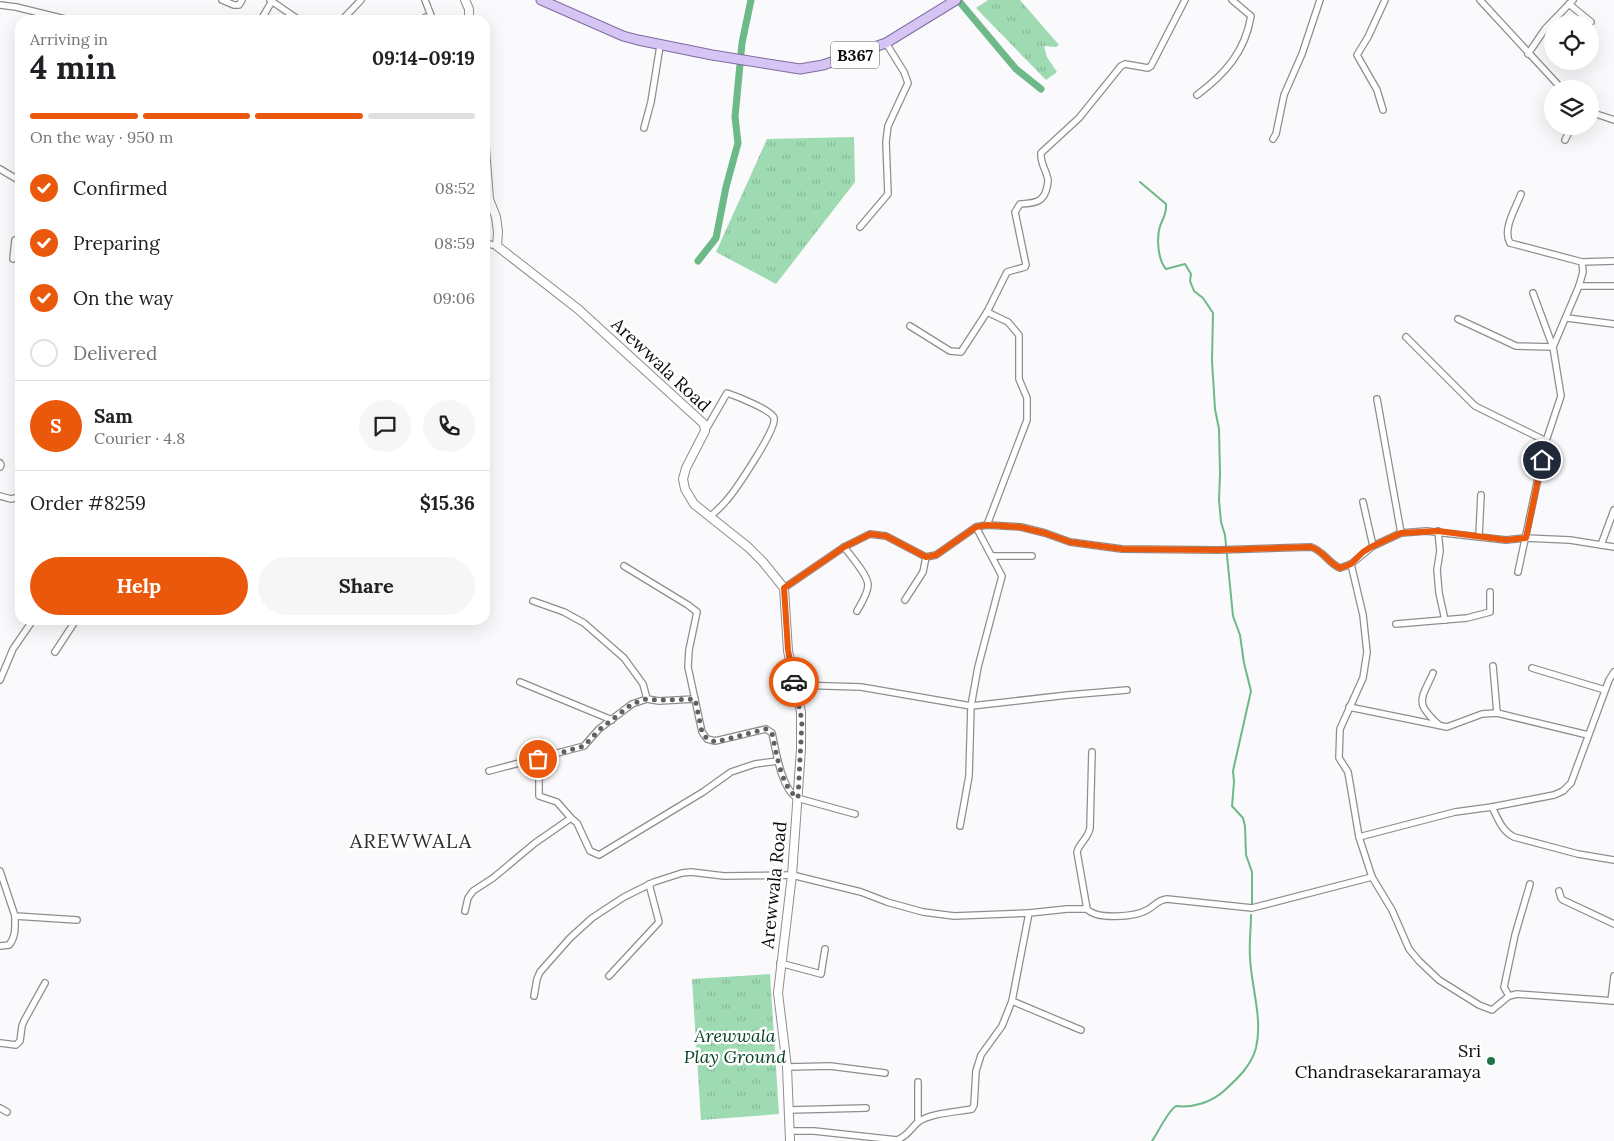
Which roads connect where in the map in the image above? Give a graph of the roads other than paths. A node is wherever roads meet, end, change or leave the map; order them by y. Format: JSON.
{"nodes":[{"id":1,"x":222,"y":0,"type":"edge"},
{"id":2,"x":242,"y":0,"type":"edge"},
{"id":3,"x":361,"y":0,"type":"edge"},
{"id":4,"x":425,"y":0,"type":"edge"},
{"id":5,"x":465,"y":0,"type":"edge"},
{"id":6,"x":541,"y":0,"type":"edge"},
{"id":7,"x":956,"y":0,"type":"edge"},
{"id":8,"x":1185,"y":0,"type":"edge"},
{"id":9,"x":1232,"y":0,"type":"edge"},
{"id":10,"x":1320,"y":0,"type":"edge"},
{"id":11,"x":1385,"y":0,"type":"edge"},
{"id":12,"x":1480,"y":0,"type":"edge"},
{"id":13,"x":271,"y":1,"type":"edge"},
{"id":14,"x":1571,"y":2,"type":"edge"},
{"id":15,"x":0,"y":5,"type":"edge"},
{"id":16,"x":49,"y":15,"type":"edge"},
{"id":17,"x":264,"y":15,"type":"edge"},
{"id":18,"x":292,"y":15,"type":"edge"},
{"id":19,"x":347,"y":15,"type":"edge"},
{"id":20,"x":432,"y":15,"type":"edge"},
{"id":21,"x":469,"y":15,"type":"edge"},
{"id":22,"x":1584,"y":15,"type":"edge"},
{"id":23,"x":886,"y":43,"type":"junction"},
{"id":24,"x":660,"y":46,"type":"junction"},
{"id":25,"x":1528,"y":54,"type":"junction"},
{"id":26,"x":1553,"y":80,"type":"edge"},
{"id":27,"x":1197,"y":95,"type":"dead end"},
{"id":28,"x":1383,"y":110,"type":"dead end"},
{"id":29,"x":1599,"y":115,"type":"edge"},
{"id":30,"x":1614,"y":120,"type":"edge"},
{"id":31,"x":644,"y":128,"type":"dead end"},
{"id":32,"x":1567,"y":135,"type":"edge"},
{"id":33,"x":1273,"y":138,"type":"dead end"},
{"id":34,"x":1564,"y":140,"type":"dead end"},
{"id":35,"x":0,"y":168,"type":"edge"},
{"id":36,"x":15,"y":178,"type":"edge"},
{"id":37,"x":1521,"y":194,"type":"dead end"},
{"id":38,"x":490,"y":202,"type":"edge"},
{"id":39,"x":860,"y":227,"type":"dead end"},
{"id":40,"x":15,"y":240,"type":"edge"},
{"id":41,"x":490,"y":244,"type":"edge"},
{"id":42,"x":497,"y":246,"type":"junction"},
{"id":43,"x":13,"y":259,"type":"dead end"},
{"id":44,"x":1614,"y":261,"type":"edge"},
{"id":45,"x":1582,"y":262,"type":"junction"},
{"id":46,"x":1579,"y":286,"type":"junction"},
{"id":47,"x":1614,"y":286,"type":"edge"},
{"id":48,"x":1533,"y":293,"type":"dead end"},
{"id":49,"x":987,"y":312,"type":"junction"},
{"id":50,"x":1458,"y":318,"type":"dead end"},
{"id":51,"x":1566,"y":318,"type":"junction"},
{"id":52,"x":1614,"y":324,"type":"edge"},
{"id":53,"x":910,"y":326,"type":"dead end"},
{"id":54,"x":1406,"y":337,"type":"dead end"},
{"id":55,"x":1553,"y":347,"type":"junction"},
{"id":56,"x":1377,"y":399,"type":"dead end"},
{"id":57,"x":705,"y":431,"type":"junction"},
{"id":58,"x":1546,"y":441,"type":"junction"},
{"id":59,"x":1481,"y":495,"type":"dead end"},
{"id":60,"x":0,"y":496,"type":"edge"},
{"id":61,"x":15,"y":498,"type":"edge"},
{"id":62,"x":1363,"y":502,"type":"dead end"},
{"id":63,"x":1614,"y":510,"type":"edge"},
{"id":64,"x":710,"y":517,"type":"junction"},
{"id":65,"x":987,"y":525,"type":"junction"},
{"id":66,"x":976,"y":527,"type":"junction"},
{"id":67,"x":1438,"y":531,"type":"junction"},
{"id":68,"x":1401,"y":533,"type":"junction"},
{"id":69,"x":1479,"y":536,"type":"junction"},
{"id":70,"x":1526,"y":538,"type":"junction"},
{"id":71,"x":1601,"y":545,"type":"junction"},
{"id":72,"x":1373,"y":546,"type":"junction"},
{"id":73,"x":844,"y":547,"type":"junction"},
{"id":74,"x":1614,"y":547,"type":"edge"},
{"id":75,"x":992,"y":556,"type":"junction"},
{"id":76,"x":1032,"y":556,"type":"dead end"},
{"id":77,"x":926,"y":557,"type":"junction"},
{"id":78,"x":1351,"y":564,"type":"junction"},
{"id":79,"x":624,"y":566,"type":"dead end"},
{"id":80,"x":1518,"y":572,"type":"dead end"},
{"id":81,"x":784,"y":588,"type":"junction"},
{"id":82,"x":1490,"y":592,"type":"dead end"},
{"id":83,"x":905,"y":600,"type":"dead end"},
{"id":84,"x":533,"y":601,"type":"dead end"},
{"id":85,"x":857,"y":611,"type":"dead end"},
{"id":86,"x":1445,"y":620,"type":"junction"},
{"id":87,"x":1396,"y":624,"type":"dead end"},
{"id":88,"x":30,"y":625,"type":"edge"},
{"id":89,"x":73,"y":625,"type":"edge"},
{"id":90,"x":55,"y":652,"type":"dead end"},
{"id":91,"x":1493,"y":666,"type":"dead end"},
{"id":92,"x":1532,"y":668,"type":"dead end"},
{"id":93,"x":1614,"y":672,"type":"edge"},
{"id":94,"x":1434,"y":673,"type":"dead end"},
{"id":95,"x":0,"y":680,"type":"edge"},
{"id":96,"x":1611,"y":681,"type":"edge"},
{"id":97,"x":520,"y":682,"type":"dead end"},
{"id":98,"x":795,"y":685,"type":"junction"},
{"id":99,"x":1127,"y":690,"type":"dead end"},
{"id":100,"x":1605,"y":690,"type":"junction"},
{"id":101,"x":646,"y":699,"type":"junction"},
{"id":102,"x":695,"y":699,"type":"junction"},
{"id":103,"x":971,"y":706,"type":"junction"},
{"id":104,"x":1349,"y":707,"type":"junction"},
{"id":105,"x":1497,"y":713,"type":"junction"},
{"id":106,"x":612,"y":720,"type":"junction"},
{"id":107,"x":1441,"y":726,"type":"junction"},
{"id":108,"x":1588,"y":735,"type":"junction"},
{"id":109,"x":1092,"y":752,"type":"dead end"},
{"id":110,"x":538,"y":759,"type":"junction"},
{"id":111,"x":778,"y":761,"type":"junction"},
{"id":112,"x":489,"y":771,"type":"dead end"},
{"id":113,"x":798,"y":798,"type":"junction"},
{"id":114,"x":1492,"y":807,"type":"junction"},
{"id":115,"x":855,"y":814,"type":"dead end"},
{"id":116,"x":571,"y":818,"type":"junction"},
{"id":117,"x":960,"y":826,"type":"dead end"},
{"id":118,"x":1359,"y":837,"type":"junction"},
{"id":119,"x":1614,"y":860,"type":"edge"},
{"id":120,"x":0,"y":871,"type":"edge"},
{"id":121,"x":792,"y":875,"type":"junction"},
{"id":122,"x":1372,"y":877,"type":"junction"},
{"id":123,"x":649,"y":884,"type":"junction"},
{"id":124,"x":1530,"y":884,"type":"dead end"},
{"id":125,"x":1559,"y":891,"type":"dead end"},
{"id":126,"x":1087,"y":909,"type":"junction"},
{"id":127,"x":464,"y":911,"type":"dead end"},
{"id":128,"x":1029,"y":913,"type":"junction"},
{"id":129,"x":15,"y":916,"type":"junction"},
{"id":130,"x":78,"y":920,"type":"dead end"},
{"id":131,"x":1614,"y":924,"type":"edge"},
{"id":132,"x":0,"y":946,"type":"edge"},
{"id":133,"x":825,"y":949,"type":"dead end"},
{"id":134,"x":780,"y":962,"type":"junction"},
{"id":135,"x":609,"y":976,"type":"dead end"},
{"id":136,"x":1614,"y":976,"type":"edge"},
{"id":137,"x":45,"y":983,"type":"dead end"},
{"id":138,"x":534,"y":996,"type":"dead end"},
{"id":139,"x":1509,"y":996,"type":"junction"},
{"id":140,"x":1012,"y":1001,"type":"junction"},
{"id":141,"x":1612,"y":1001,"type":"edge"},
{"id":142,"x":1080,"y":1030,"type":"dead end"},
{"id":143,"x":0,"y":1043,"type":"edge"},
{"id":144,"x":787,"y":1067,"type":"junction"},
{"id":145,"x":886,"y":1073,"type":"dead end"},
{"id":146,"x":918,"y":1082,"type":"dead end"},
{"id":147,"x":0,"y":1108,"type":"edge"},
{"id":148,"x":866,"y":1108,"type":"dead end"},
{"id":149,"x":789,"y":1110,"type":"junction"},
{"id":150,"x":7,"y":1112,"type":"dead end"},
{"id":151,"x":918,"y":1122,"type":"junction"},
{"id":152,"x":790,"y":1132,"type":"junction"},
{"id":153,"x":790,"y":1141,"type":"edge"}],
"edges":[{"from":1,"to":2,"type":"street"},
{"from":3,"to":19,"type":"street"},
{"from":4,"to":20,"type":"street"},
{"from":5,"to":21,"type":"street"},
{"from":6,"to":24,"type":"main road","number":"B367"},
{"from":7,"to":23,"type":"main road","number":"B367"},
{"from":8,"to":49,"type":"street"},
{"from":9,"to":27,"type":"street"},
{"from":10,"to":33,"type":"street"},
{"from":11,"to":28,"type":"street"},
{"from":12,"to":25,"type":"street"},
{"from":13,"to":17,"type":"street"},
{"from":13,"to":18,"type":"street"},
{"from":14,"to":22,"type":"street"},
{"from":14,"to":25,"type":"street"},
{"from":15,"to":16,"type":"street"},
{"from":23,"to":24,"type":"main road","number":"B367"},
{"from":23,"to":39,"type":"street"},
{"from":24,"to":31,"type":"street"},
{"from":25,"to":26,"type":"street"},
{"from":29,"to":30,"type":"street"},
{"from":32,"to":34,"type":"street"},
{"from":35,"to":36,"type":"street"},
{"from":37,"to":45,"type":"street"},
{"from":38,"to":42,"type":"street"},
{"from":40,"to":43,"type":"street"},
{"from":41,"to":42,"type":"street"},
{"from":42,"to":57,"type":"street","name":"Arewwala Road"},
{"from":44,"to":45,"type":"street"},
{"from":45,"to":46,"type":"street"},
{"from":46,"to":47,"type":"street"},
{"from":46,"to":51,"type":"street"},
{"from":48,"to":55,"type":"street"},
{"from":49,"to":53,"type":"street"},
{"from":49,"to":65,"type":"street"},
{"from":50,"to":55,"type":"street"},
{"from":51,"to":52,"type":"street"},
{"from":51,"to":55,"type":"street"},
{"from":54,"to":58,"type":"street"},
{"from":55,"to":58,"type":"street"},
{"from":56,"to":68,"type":"street"},
{"from":57,"to":64,"type":"street","name":"Arewwala Road"},
{"from":57,"to":64,"type":"street"},
{"from":58,"to":70,"type":"street"},
{"from":59,"to":69,"type":"street"},
{"from":60,"to":61,"type":"street"},
{"from":62,"to":72,"type":"street"},
{"from":63,"to":71,"type":"street"},
{"from":64,"to":81,"type":"street","name":"Arewwala Road"},
{"from":65,"to":66,"type":"street"},
{"from":65,"to":78,"type":"street"},
{"from":66,"to":75,"type":"street"},
{"from":66,"to":77,"type":"street"},
{"from":67,"to":68,"type":"street"},
{"from":67,"to":69,"type":"street"},
{"from":67,"to":86,"type":"street"},
{"from":68,"to":72,"type":"street"},
{"from":69,"to":70,"type":"street"},
{"from":70,"to":71,"type":"street"},
{"from":70,"to":80,"type":"street"},
{"from":71,"to":74,"type":"street"},
{"from":72,"to":78,"type":"street"},
{"from":73,"to":77,"type":"street"},
{"from":73,"to":81,"type":"street"},
{"from":73,"to":85,"type":"street"},
{"from":75,"to":76,"type":"street"},
{"from":75,"to":103,"type":"street"},
{"from":77,"to":83,"type":"street"},
{"from":78,"to":104,"type":"street"},
{"from":79,"to":102,"type":"street"},
{"from":81,"to":98,"type":"street","name":"Arewwala Road"},
{"from":82,"to":86,"type":"street"},
{"from":84,"to":101,"type":"street"},
{"from":86,"to":87,"type":"street"},
{"from":88,"to":95,"type":"street"},
{"from":89,"to":90,"type":"street"},
{"from":91,"to":105,"type":"street"},
{"from":92,"to":100,"type":"street"},
{"from":93,"to":96,"type":"street"},
{"from":94,"to":107,"type":"street"},
{"from":96,"to":100,"type":"street"},
{"from":97,"to":106,"type":"street"},
{"from":98,"to":103,"type":"street"},
{"from":98,"to":113,"type":"street","name":"Arewwala Road"},
{"from":99,"to":103,"type":"street"},
{"from":100,"to":108,"type":"street"},
{"from":101,"to":102,"type":"street"},
{"from":101,"to":106,"type":"street"},
{"from":102,"to":111,"type":"street"},
{"from":103,"to":117,"type":"street"},
{"from":104,"to":107,"type":"street"},
{"from":104,"to":118,"type":"street"},
{"from":105,"to":107,"type":"street"},
{"from":105,"to":108,"type":"street"},
{"from":106,"to":110,"type":"street"},
{"from":108,"to":114,"type":"street"},
{"from":109,"to":126,"type":"street"},
{"from":110,"to":112,"type":"street"},
{"from":110,"to":116,"type":"street"},
{"from":111,"to":113,"type":"street"},
{"from":111,"to":116,"type":"street"},
{"from":113,"to":115,"type":"street"},
{"from":113,"to":121,"type":"street","name":"Arewwala Road"},
{"from":114,"to":118,"type":"street"},
{"from":114,"to":119,"type":"street"},
{"from":116,"to":127,"type":"street"},
{"from":118,"to":122,"type":"street"},
{"from":120,"to":129,"type":"street"},
{"from":121,"to":123,"type":"street"},
{"from":121,"to":128,"type":"street"},
{"from":121,"to":134,"type":"street","name":"Arewwala Road"},
{"from":122,"to":126,"type":"street"},
{"from":122,"to":139,"type":"street"},
{"from":123,"to":135,"type":"street"},
{"from":123,"to":138,"type":"street"},
{"from":124,"to":139,"type":"street"},
{"from":125,"to":131,"type":"street"},
{"from":126,"to":128,"type":"street"},
{"from":128,"to":140,"type":"street"},
{"from":129,"to":130,"type":"street"},
{"from":129,"to":132,"type":"street"},
{"from":133,"to":134,"type":"street"},
{"from":134,"to":144,"type":"street","name":"Arewwala Road"},
{"from":136,"to":141,"type":"street"},
{"from":137,"to":143,"type":"street"},
{"from":139,"to":141,"type":"street"},
{"from":140,"to":142,"type":"street"},
{"from":140,"to":151,"type":"street"},
{"from":144,"to":145,"type":"street"},
{"from":144,"to":149,"type":"street","name":"Arewwala Road"},
{"from":146,"to":151,"type":"street"},
{"from":147,"to":150,"type":"street"},
{"from":148,"to":149,"type":"street"},
{"from":149,"to":152,"type":"street","name":"Arewwala Road"},
{"from":151,"to":152,"type":"street"},
{"from":152,"to":153,"type":"street","name":"Arewwala Road"}]}
